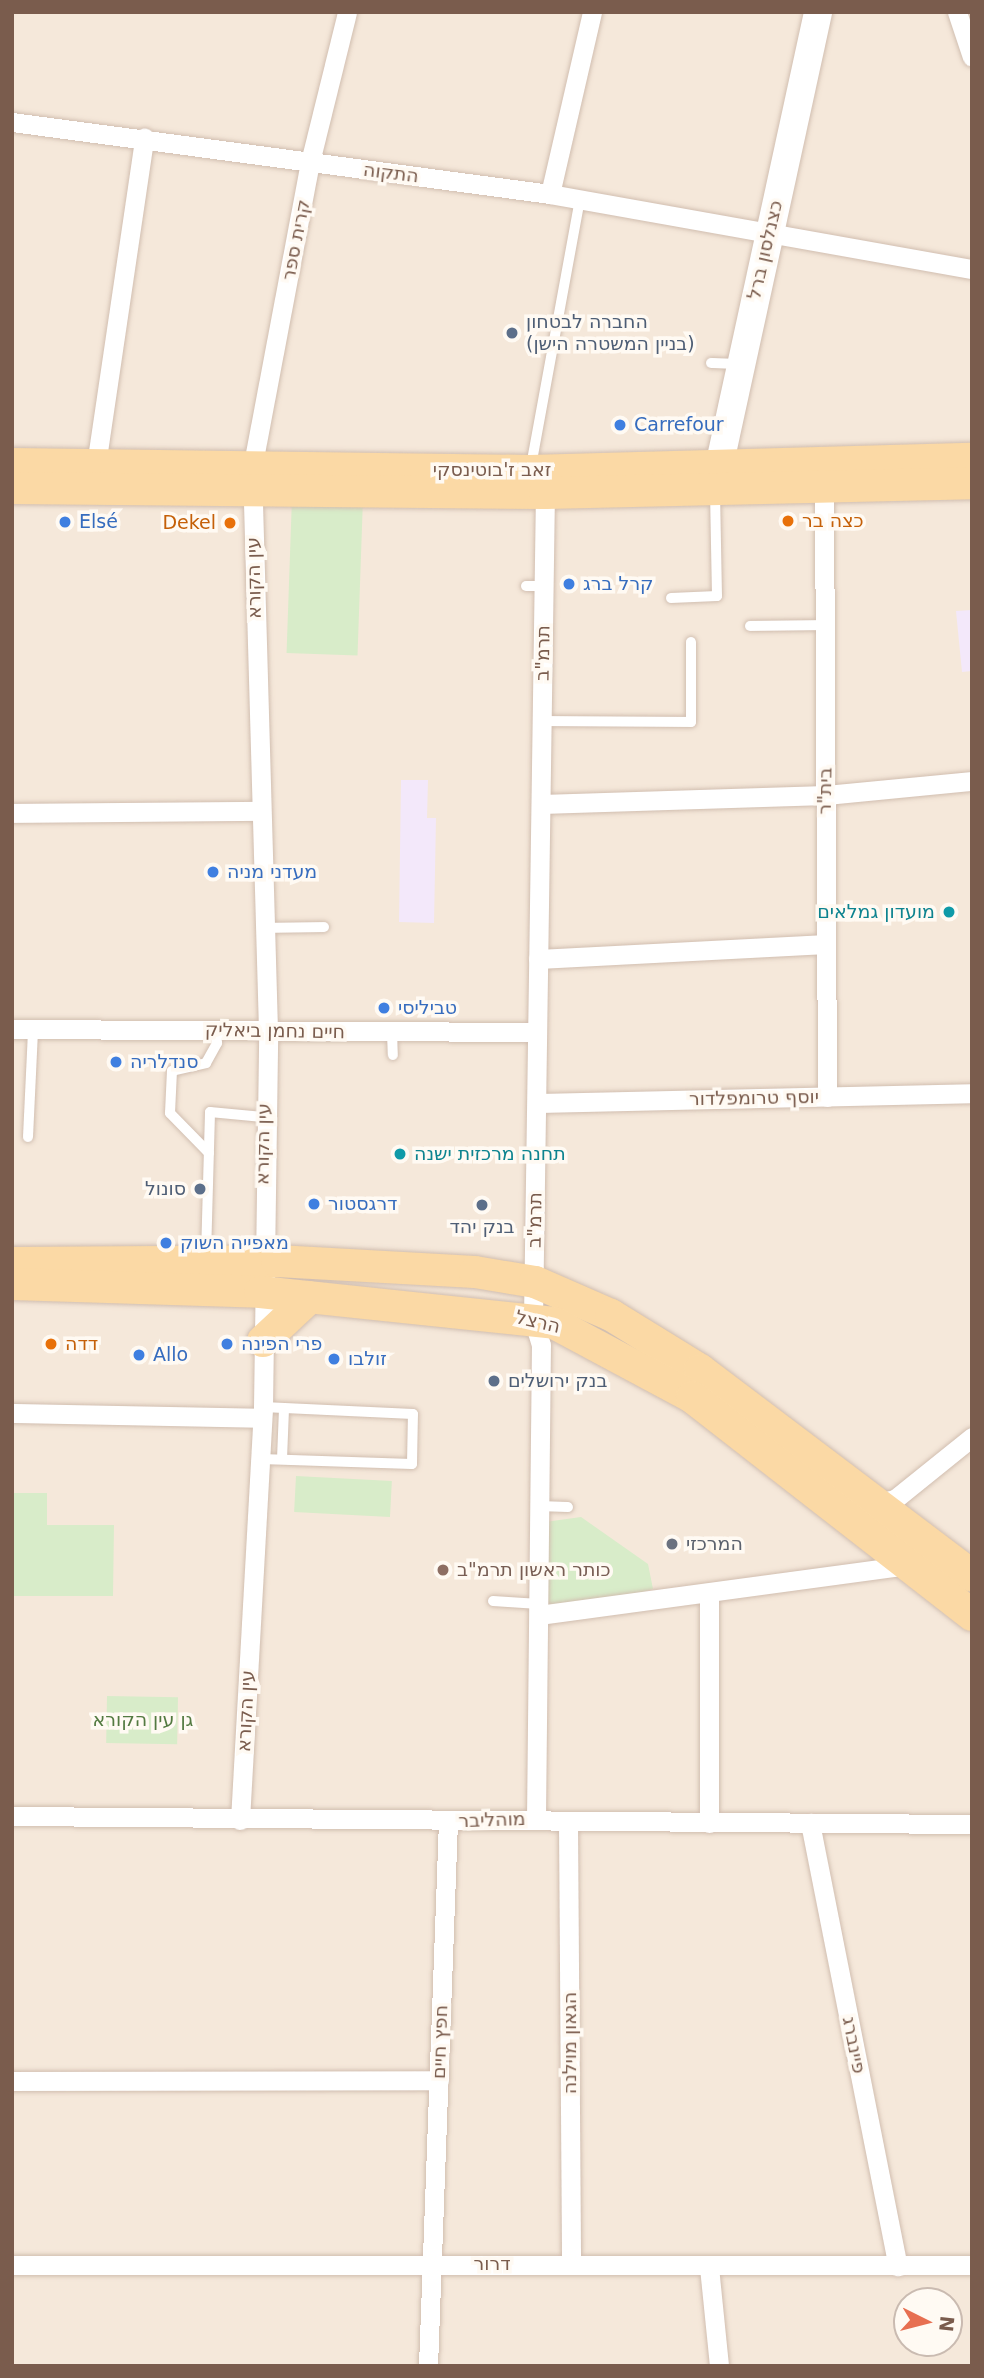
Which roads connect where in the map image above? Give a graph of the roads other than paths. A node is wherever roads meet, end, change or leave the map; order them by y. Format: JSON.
{"nodes":[{"id":1,"x":347,"y":12,"type":"edge"},
{"id":2,"x":592,"y":12,"type":"edge"},
{"id":3,"x":818,"y":12,"type":"edge"},
{"id":4,"x":957,"y":12,"type":"edge"},
{"id":5,"x":972,"y":57,"type":"edge"},
{"id":6,"x":12,"y":122,"type":"edge"},
{"id":7,"x":144,"y":138,"type":"junction"},
{"id":8,"x":310,"y":162,"type":"junction"},
{"id":9,"x":550,"y":194,"type":"junction"},
{"id":10,"x":580,"y":198,"type":"junction"},
{"id":11,"x":769,"y":230,"type":"junction"},
{"id":12,"x":972,"y":269,"type":"edge"},
{"id":13,"x":711,"y":363,"type":"dead end"},
{"id":14,"x":740,"y":364,"type":"junction"},
{"id":15,"x":972,"y":459,"type":"edge"},
{"id":16,"x":12,"y":464,"type":"edge"},
{"id":17,"x":96,"y":465,"type":"junction"},
{"id":18,"x":716,"y":477,"type":"junction"},
{"id":19,"x":252,"y":480,"type":"junction"},
{"id":20,"x":538,"y":482,"type":"junction"},
{"id":21,"x":972,"y":483,"type":"edge"},
{"id":22,"x":824,"y":485,"type":"junction"},
{"id":23,"x":12,"y":488,"type":"edge"},
{"id":24,"x":671,"y":598,"type":"dead end"},
{"id":25,"x":826,"y":625,"type":"junction"},
{"id":26,"x":750,"y":626,"type":"dead end"},
{"id":27,"x":691,"y":642,"type":"dead end"},
{"id":28,"x":542,"y":721,"type":"junction"},
{"id":29,"x":972,"y":781,"type":"edge"},
{"id":30,"x":826,"y":795,"type":"junction"},
{"id":31,"x":541,"y":804,"type":"junction"},
{"id":32,"x":260,"y":811,"type":"junction"},
{"id":33,"x":12,"y":813,"type":"edge"},
{"id":34,"x":324,"y":927,"type":"dead end"},
{"id":35,"x":262,"y":928,"type":"junction"},
{"id":36,"x":822,"y":944,"type":"junction"},
{"id":37,"x":538,"y":959,"type":"junction"},
{"id":38,"x":12,"y":1029,"type":"edge"},
{"id":39,"x":33,"y":1029,"type":"junction"},
{"id":40,"x":215,"y":1030,"type":"junction"},
{"id":41,"x":268,"y":1030,"type":"junction"},
{"id":42,"x":392,"y":1032,"type":"junction"},
{"id":43,"x":537,"y":1032,"type":"junction"},
{"id":44,"x":393,"y":1055,"type":"dead end"},
{"id":45,"x":972,"y":1093,"type":"edge"},
{"id":46,"x":827,"y":1097,"type":"junction"},
{"id":47,"x":537,"y":1103,"type":"junction"},
{"id":48,"x":263,"y":1117,"type":"junction"},
{"id":49,"x":28,"y":1137,"type":"dead end"},
{"id":50,"x":209,"y":1153,"type":"junction"},
{"id":51,"x":201,"y":1259,"type":"junction"},
{"id":52,"x":261,"y":1261,"type":"junction"},
{"id":53,"x":12,"y":1263,"type":"edge"},
{"id":54,"x":535,"y":1282,"type":"junction"},
{"id":55,"x":12,"y":1284,"type":"edge"},
{"id":56,"x":260,"y":1292,"type":"junction"},
{"id":57,"x":310,"y":1297,"type":"junction"},
{"id":58,"x":533,"y":1319,"type":"junction"},
{"id":59,"x":263,"y":1342,"type":"junction"},
{"id":60,"x":284,"y":1409,"type":"junction"},
{"id":61,"x":12,"y":1413,"type":"edge"},
{"id":62,"x":262,"y":1413,"type":"junction"},
{"id":63,"x":972,"y":1437,"type":"edge"},
{"id":64,"x":261,"y":1459,"type":"junction"},
{"id":65,"x":282,"y":1459,"type":"junction"},
{"id":66,"x":881,"y":1502,"type":"junction"},
{"id":67,"x":538,"y":1506,"type":"junction"},
{"id":68,"x":568,"y":1507,"type":"dead end"},
{"id":69,"x":908,"y":1565,"type":"junction"},
{"id":70,"x":972,"y":1576,"type":"edge"},
{"id":71,"x":709,"y":1596,"type":"junction"},
{"id":72,"x":493,"y":1601,"type":"dead end"},
{"id":73,"x":539,"y":1610,"type":"junction"},
{"id":74,"x":972,"y":1615,"type":"edge"},
{"id":75,"x":12,"y":1816,"type":"edge"},
{"id":76,"x":536,"y":1819,"type":"junction"},
{"id":77,"x":240,"y":1820,"type":"junction"},
{"id":78,"x":448,"y":1821,"type":"junction"},
{"id":79,"x":568,"y":1822,"type":"junction"},
{"id":80,"x":709,"y":1823,"type":"junction"},
{"id":81,"x":810,"y":1823,"type":"junction"},
{"id":82,"x":972,"y":1824,"type":"edge"},
{"id":83,"x":439,"y":2080,"type":"junction"},
{"id":84,"x":12,"y":2081,"type":"edge"},
{"id":85,"x":441,"y":2263,"type":"junction"},
{"id":86,"x":571,"y":2264,"type":"junction"},
{"id":87,"x":972,"y":2265,"type":"edge"},
{"id":88,"x":12,"y":2266,"type":"edge"},
{"id":89,"x":898,"y":2266,"type":"junction"},
{"id":90,"x":709,"y":2267,"type":"junction"},
{"id":91,"x":428,"y":2366,"type":"edge"},
{"id":92,"x":719,"y":2366,"type":"edge"}],
"edges":[{"from":1,"to":8,"type":"street","name":"קרית ספר"},
{"from":2,"to":9,"type":"street"},
{"from":3,"to":11,"type":"street","name":"כצנלסון ברל"},
{"from":4,"to":5,"type":"street"},
{"from":6,"to":7,"type":"street","name":"התקוה"},
{"from":7,"to":8,"type":"street","name":"התקוה"},
{"from":7,"to":17,"type":"street"},
{"from":8,"to":9,"type":"street","name":"התקוה"},
{"from":8,"to":19,"type":"street","name":"קרית ספר"},
{"from":9,"to":10,"type":"street","name":"התקוה"},
{"from":10,"to":11,"type":"street","name":"התקוה"},
{"from":10,"to":20,"type":"lane"},
{"from":11,"to":12,"type":"street","name":"התקוה"},
{"from":11,"to":14,"type":"street","name":"כצנלסון ברל"},
{"from":13,"to":14,"type":"lane"},
{"from":14,"to":18,"type":"street","name":"כצנלסון ברל"},
{"from":15,"to":18,"type":"main road","name":"זאב ז'בוטינסקי"},
{"from":16,"to":17,"type":"main road","name":"זאב ז'בוטינסקי"},
{"from":17,"to":19,"type":"main road","name":"זאב ז'בוטינסקי"},
{"from":18,"to":20,"type":"main road","name":"זאב ז'בוטינסקי"},
{"from":18,"to":22,"type":"main road","name":"זאב ז'בוטינסקי"},
{"from":18,"to":24,"type":"lane"},
{"from":19,"to":20,"type":"main road","name":"זאב ז'בוטינסקי"},
{"from":19,"to":20,"type":"main road","name":"זאב ז'בוטינסקי"},
{"from":19,"to":23,"type":"main road","name":"זאב ז'בוטינסקי"},
{"from":19,"to":32,"type":"street","name":"עין הקורא"},
{"from":20,"to":28,"type":"street","name":"תרמ\"ב"},
{"from":21,"to":22,"type":"main road","name":"זאב ז'בוטינסקי"},
{"from":22,"to":25,"type":"street","name":"בית\"ר"},
{"from":25,"to":26,"type":"lane"},
{"from":25,"to":30,"type":"street","name":"בית\"ר"},
{"from":27,"to":28,"type":"lane"},
{"from":28,"to":31,"type":"street","name":"תרמ\"ב"},
{"from":29,"to":30,"type":"street"},
{"from":30,"to":31,"type":"street"},
{"from":30,"to":36,"type":"street","name":"בית\"ר"},
{"from":31,"to":37,"type":"street","name":"תרמ\"ב"},
{"from":32,"to":33,"type":"street"},
{"from":32,"to":35,"type":"street","name":"עין הקורא"},
{"from":34,"to":35,"type":"lane"},
{"from":35,"to":41,"type":"street","name":"עין הקורא"},
{"from":36,"to":37,"type":"street"},
{"from":36,"to":46,"type":"street","name":"בית\"ר"},
{"from":37,"to":43,"type":"street","name":"תרמ\"ב"},
{"from":38,"to":39,"type":"street","name":"חיים נחמן ביאליק"},
{"from":39,"to":40,"type":"street","name":"חיים נחמן ביאליק"},
{"from":39,"to":49,"type":"lane"},
{"from":40,"to":41,"type":"street","name":"חיים נחמן ביאליק"},
{"from":40,"to":50,"type":"lane"},
{"from":41,"to":42,"type":"street","name":"חיים נחמן ביאליק"},
{"from":41,"to":48,"type":"street","name":"עין הקורא"},
{"from":42,"to":43,"type":"street","name":"חיים נחמן ביאליק"},
{"from":42,"to":44,"type":"lane"},
{"from":43,"to":47,"type":"street","name":"תרמ\"ב"},
{"from":45,"to":46,"type":"street","name":"יוסף טרומפלדור"},
{"from":46,"to":47,"type":"street","name":"יוסף טרומפלדור"},
{"from":47,"to":54,"type":"street","name":"תרמ\"ב"},
{"from":48,"to":50,"type":"lane"},
{"from":48,"to":52,"type":"street","name":"עין הקורא"},
{"from":50,"to":51,"type":"lane"},
{"from":51,"to":52,"type":"main road","name":"הרצל"},
{"from":51,"to":53,"type":"main road","name":"הרצל"},
{"from":52,"to":54,"type":"main road","name":"הרצל"},
{"from":52,"to":56,"type":"street","name":"עין הקורא"},
{"from":54,"to":58,"type":"street","name":"תרמ\"ב"},
{"from":54,"to":66,"type":"main road","name":"הרצל"},
{"from":55,"to":56,"type":"main road","name":"הרצל"},
{"from":56,"to":57,"type":"main road","name":"הרצל"},
{"from":56,"to":59,"type":"street","name":"עין הקורא"},
{"from":57,"to":58,"type":"main road","name":"הרצל"},
{"from":57,"to":59,"type":"main road"},
{"from":58,"to":67,"type":"street","name":"תרמ\"ב"},
{"from":58,"to":69,"type":"main road","name":"הרצל"},
{"from":59,"to":62,"type":"street","name":"עין הקורא"},
{"from":60,"to":62,"type":"lane"},
{"from":60,"to":65,"type":"lane"},
{"from":60,"to":65,"type":"lane"},
{"from":61,"to":62,"type":"street"},
{"from":62,"to":64,"type":"street","name":"עין הקורא"},
{"from":63,"to":66,"type":"street"},
{"from":64,"to":65,"type":"lane"},
{"from":64,"to":77,"type":"street","name":"עין הקורא"},
{"from":66,"to":70,"type":"main road","name":"הרצל"},
{"from":67,"to":68,"type":"lane"},
{"from":67,"to":73,"type":"street","name":"תרמ\"ב"},
{"from":69,"to":71,"type":"street"},
{"from":69,"to":74,"type":"main road","name":"הרצל"},
{"from":71,"to":73,"type":"street"},
{"from":71,"to":80,"type":"street"},
{"from":72,"to":73,"type":"lane"},
{"from":73,"to":76,"type":"street","name":"תרמ\"ב"},
{"from":75,"to":77,"type":"street","name":"מוהליבר"},
{"from":76,"to":78,"type":"street","name":"מוהליבר"},
{"from":76,"to":79,"type":"street","name":"מוהליבר"},
{"from":77,"to":78,"type":"street","name":"מוהליבר"},
{"from":78,"to":83,"type":"street","name":"חפץ חיים"},
{"from":79,"to":80,"type":"street","name":"מוהליבר"},
{"from":79,"to":86,"type":"street","name":"הגאון מוילנה"},
{"from":80,"to":81,"type":"street","name":"מוהליבר"},
{"from":81,"to":82,"type":"street","name":"מוהליבר"},
{"from":81,"to":89,"type":"street","name":"פיינברג"},
{"from":83,"to":84,"type":"street"},
{"from":83,"to":85,"type":"street","name":"חפץ חיים"},
{"from":85,"to":86,"type":"street","name":"דרור"},
{"from":85,"to":88,"type":"street","name":"דרור"},
{"from":85,"to":91,"type":"street","name":"חפץ חיים"},
{"from":86,"to":90,"type":"street","name":"דרור"},
{"from":87,"to":89,"type":"street","name":"דרור"},
{"from":89,"to":90,"type":"street","name":"דרור"},
{"from":90,"to":92,"type":"street"}]}
